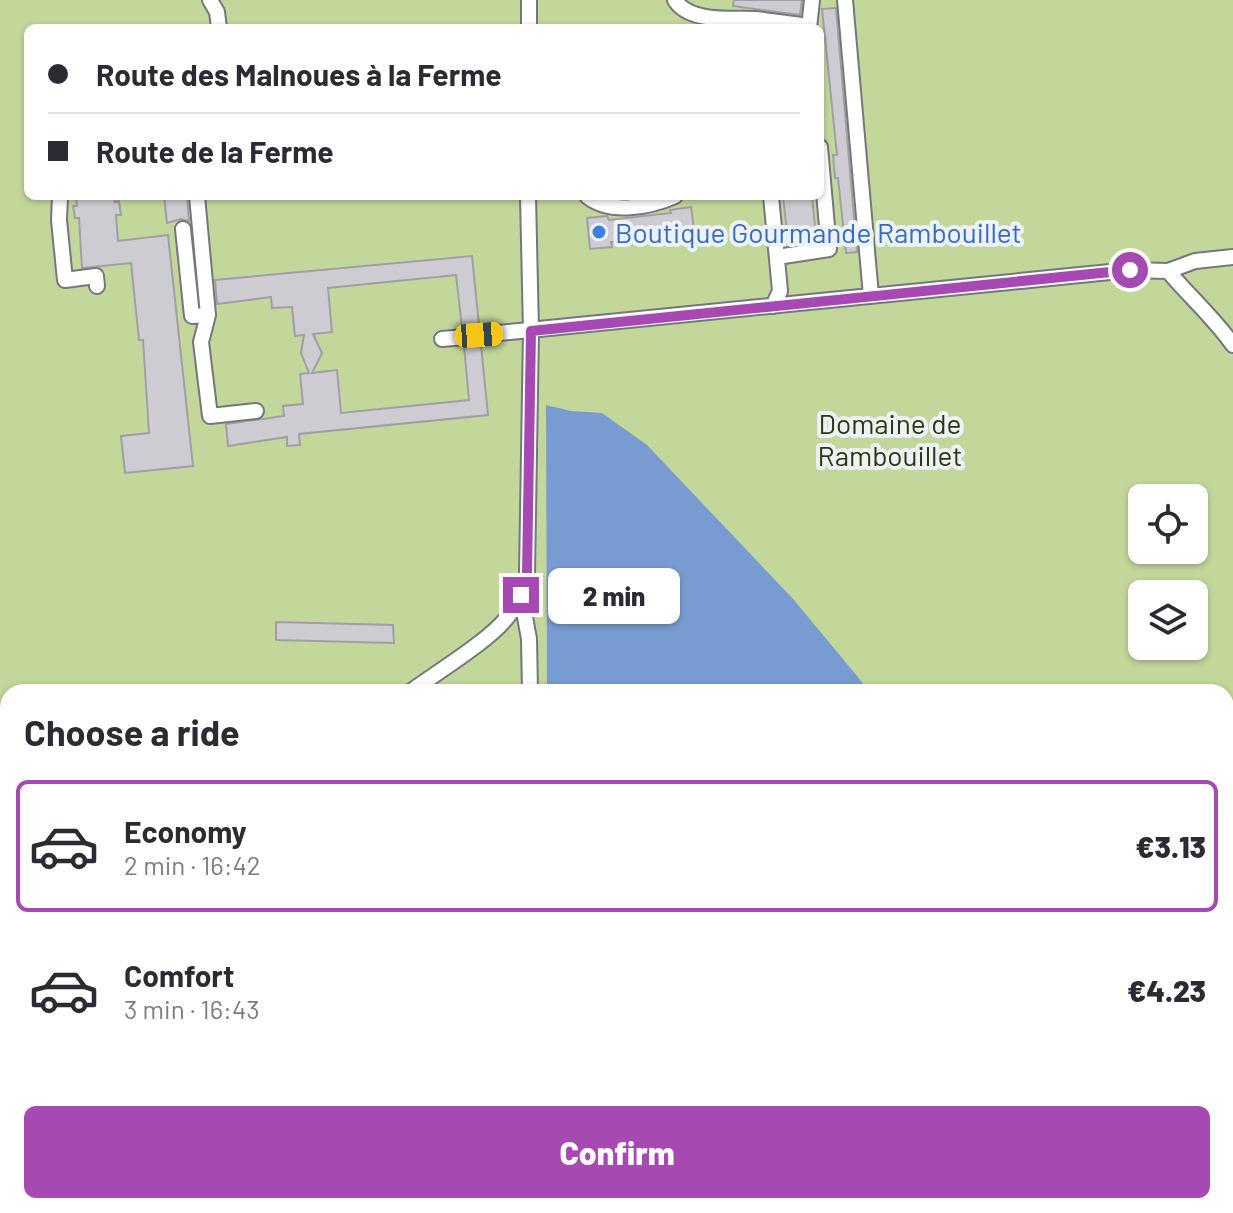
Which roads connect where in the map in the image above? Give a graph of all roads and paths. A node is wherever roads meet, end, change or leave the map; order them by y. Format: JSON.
{"nodes":[{"id":1,"x":210,"y":0,"type":"edge"},
{"id":2,"x":529,"y":0,"type":"edge"},
{"id":3,"x":675,"y":0,"type":"edge"},
{"id":4,"x":812,"y":0,"type":"edge"},
{"id":5,"x":845,"y":0,"type":"edge"},
{"id":6,"x":218,"y":24,"type":"edge"},
{"id":7,"x":529,"y":24,"type":"edge"},
{"id":8,"x":756,"y":24,"type":"edge"},
{"id":9,"x":809,"y":24,"type":"edge"},
{"id":10,"x":824,"y":192,"type":"edge"},
{"id":11,"x":60,"y":200,"type":"edge"},
{"id":12,"x":197,"y":200,"type":"edge"},
{"id":13,"x":528,"y":200,"type":"edge"},
{"id":14,"x":595,"y":200,"type":"edge"},
{"id":15,"x":662,"y":200,"type":"edge"},
{"id":16,"x":771,"y":200,"type":"edge"},
{"id":17,"x":183,"y":229,"type":"dead end"},
{"id":18,"x":777,"y":257,"type":"junction"},
{"id":19,"x":1233,"y":257,"type":"edge"},
{"id":20,"x":1168,"y":271,"type":"junction"},
{"id":21,"x":97,"y":286,"type":"dead end"},
{"id":22,"x":871,"y":296,"type":"junction"},
{"id":23,"x":773,"y":306,"type":"junction"},
{"id":24,"x":208,"y":315,"type":"junction"},
{"id":25,"x":531,"y":331,"type":"junction"},
{"id":26,"x":442,"y":339,"type":"dead end"},
{"id":27,"x":1233,"y":345,"type":"edge"},
{"id":28,"x":256,"y":411,"type":"dead end"},
{"id":29,"x":521,"y":595,"type":"junction"},
{"id":30,"x":421,"y":684,"type":"edge"},
{"id":31,"x":530,"y":684,"type":"edge"}],
"edges":[{"from":1,"to":6,"type":"street"},
{"from":2,"to":7,"type":"street"},
{"from":3,"to":8,"type":"street"},
{"from":4,"to":9,"type":"street"},
{"from":5,"to":22,"type":"street"},
{"from":10,"to":18,"type":"street"},
{"from":11,"to":21,"type":"street"},
{"from":12,"to":24,"type":"street"},
{"from":13,"to":25,"type":"street"},
{"from":14,"to":15,"type":"street"},
{"from":16,"to":18,"type":"street"},
{"from":17,"to":24,"type":"street"},
{"from":18,"to":23,"type":"street"},
{"from":19,"to":20,"type":"street"},
{"from":20,"to":22,"type":"street"},
{"from":20,"to":27,"type":"street"},
{"from":22,"to":23,"type":"street"},
{"from":23,"to":25,"type":"street"},
{"from":24,"to":28,"type":"street"},
{"from":25,"to":26,"type":"street"},
{"from":25,"to":29,"type":"street"},
{"from":29,"to":30,"type":"street"},
{"from":29,"to":31,"type":"street"}]}
